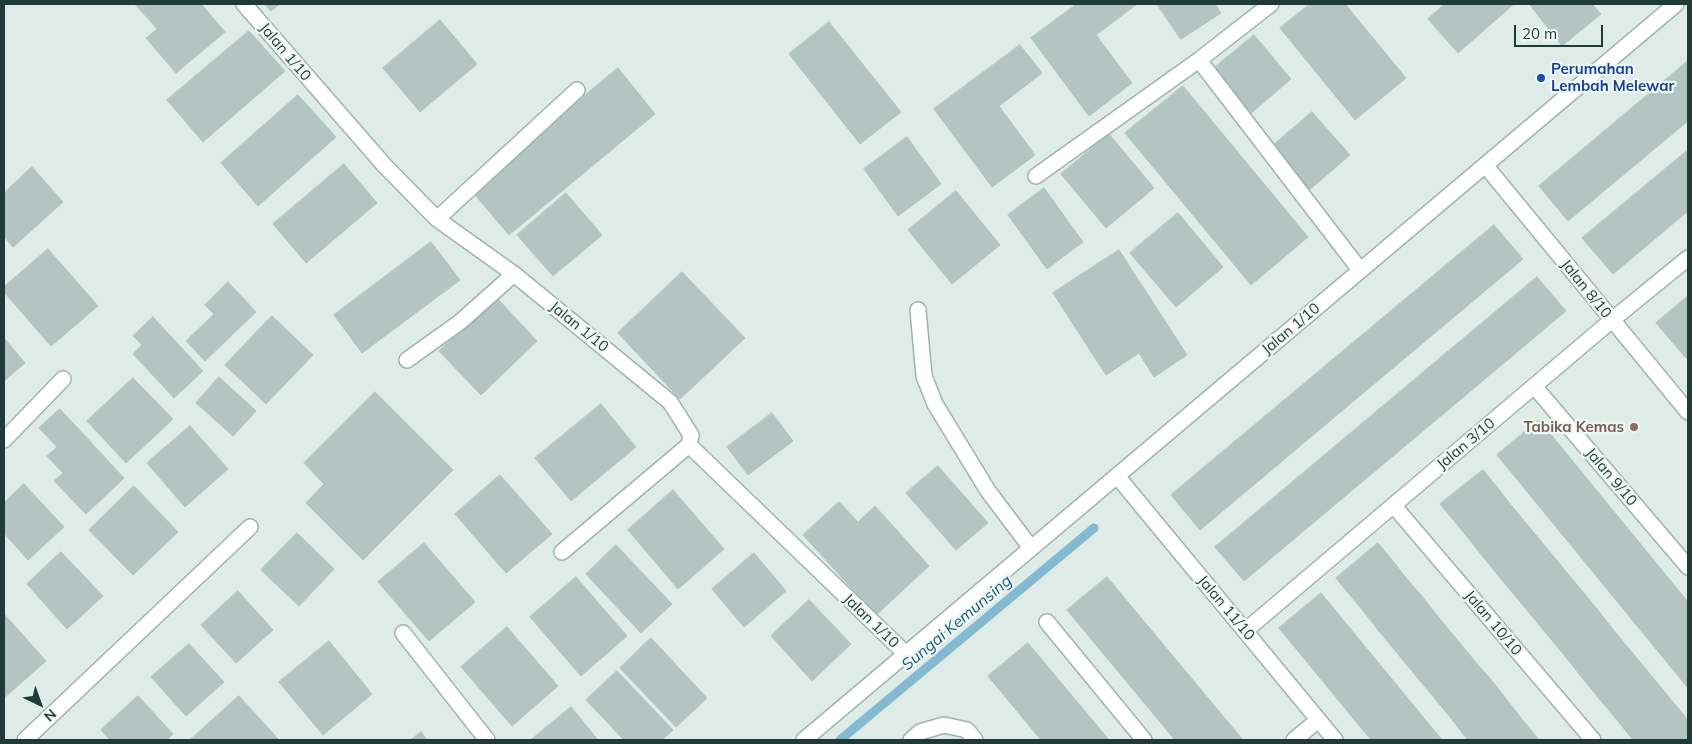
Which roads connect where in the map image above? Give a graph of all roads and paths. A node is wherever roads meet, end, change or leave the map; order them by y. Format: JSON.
{"nodes":[{"id":1,"x":244,"y":4,"type":"edge"},
{"id":2,"x":1271,"y":4,"type":"edge"},
{"id":3,"x":1676,"y":4,"type":"edge"},
{"id":4,"x":1199,"y":60,"type":"junction"},
{"id":5,"x":577,"y":90,"type":"dead end"},
{"id":6,"x":1485,"y":165,"type":"junction"},
{"id":7,"x":1036,"y":176,"type":"dead end"},
{"id":8,"x":437,"y":219,"type":"junction"},
{"id":9,"x":1688,"y":258,"type":"edge"},
{"id":10,"x":1360,"y":270,"type":"junction"},
{"id":11,"x":514,"y":274,"type":"junction"},
{"id":12,"x":918,"y":310,"type":"dead end"},
{"id":13,"x":1612,"y":320,"type":"junction"},
{"id":14,"x":408,"y":360,"type":"dead end"},
{"id":15,"x":63,"y":379,"type":"dead end"},
{"id":16,"x":1534,"y":386,"type":"junction"},
{"id":17,"x":1688,"y":412,"type":"edge"},
{"id":18,"x":4,"y":440,"type":"edge"},
{"id":19,"x":689,"y":445,"type":"junction"},
{"id":20,"x":1117,"y":476,"type":"junction"},
{"id":21,"x":1394,"y":506,"type":"junction"},
{"id":22,"x":250,"y":527,"type":"dead end"},
{"id":23,"x":1031,"y":548,"type":"junction"},
{"id":24,"x":562,"y":552,"type":"dead end"},
{"id":25,"x":1688,"y":567,"type":"edge"},
{"id":26,"x":1047,"y":622,"type":"dead end"},
{"id":27,"x":1245,"y":631,"type":"junction"},
{"id":28,"x":403,"y":633,"type":"dead end"},
{"id":29,"x":906,"y":654,"type":"junction"},
{"id":30,"x":1318,"y":720,"type":"junction"},
{"id":31,"x":25,"y":740,"type":"edge"},
{"id":32,"x":486,"y":740,"type":"edge"},
{"id":33,"x":804,"y":740,"type":"edge"},
{"id":34,"x":911,"y":740,"type":"edge"},
{"id":35,"x":975,"y":740,"type":"edge"},
{"id":36,"x":1144,"y":740,"type":"edge"},
{"id":37,"x":1294,"y":740,"type":"edge"},
{"id":38,"x":1335,"y":740,"type":"edge"},
{"id":39,"x":1593,"y":740,"type":"edge"}],
"edges":[{"from":1,"to":8,"type":"street","name":"Jalan 1/10"},
{"from":2,"to":4,"type":"street"},
{"from":3,"to":6,"type":"street","name":"Jalan 1/10"},
{"from":4,"to":7,"type":"street"},
{"from":4,"to":10,"type":"street"},
{"from":5,"to":8,"type":"street"},
{"from":6,"to":10,"type":"street","name":"Jalan 1/10"},
{"from":6,"to":13,"type":"street","name":"Jalan 8/10"},
{"from":8,"to":11,"type":"street","name":"Jalan 1/10"},
{"from":9,"to":13,"type":"street","name":"Jalan 3/10"},
{"from":10,"to":20,"type":"street","name":"Jalan 1/10"},
{"from":11,"to":14,"type":"street"},
{"from":11,"to":19,"type":"street","name":"Jalan 1/10"},
{"from":12,"to":23,"type":"street"},
{"from":13,"to":16,"type":"street","name":"Jalan 3/10"},
{"from":13,"to":17,"type":"street","name":"Jalan 8/10"},
{"from":15,"to":18,"type":"street"},
{"from":16,"to":21,"type":"street","name":"Jalan 3/10"},
{"from":16,"to":25,"type":"street","name":"Jalan 9/10"},
{"from":19,"to":24,"type":"street"},
{"from":19,"to":29,"type":"street","name":"Jalan 1/10"},
{"from":20,"to":23,"type":"street","name":"Jalan 1/10"},
{"from":20,"to":27,"type":"street","name":"Jalan 11/10"},
{"from":21,"to":27,"type":"street","name":"Jalan 3/10"},
{"from":21,"to":39,"type":"street","name":"Jalan 10/10"},
{"from":22,"to":31,"type":"street"},
{"from":23,"to":29,"type":"street","name":"Jalan 1/10"},
{"from":26,"to":36,"type":"street"},
{"from":27,"to":30,"type":"street","name":"Jalan 11/10"},
{"from":28,"to":32,"type":"street"},
{"from":29,"to":33,"type":"street","name":"Jalan 1/10"},
{"from":30,"to":37,"type":"street"},
{"from":30,"to":38,"type":"street","name":"Jalan 11/10"},
{"from":34,"to":35,"type":"street"}]}
